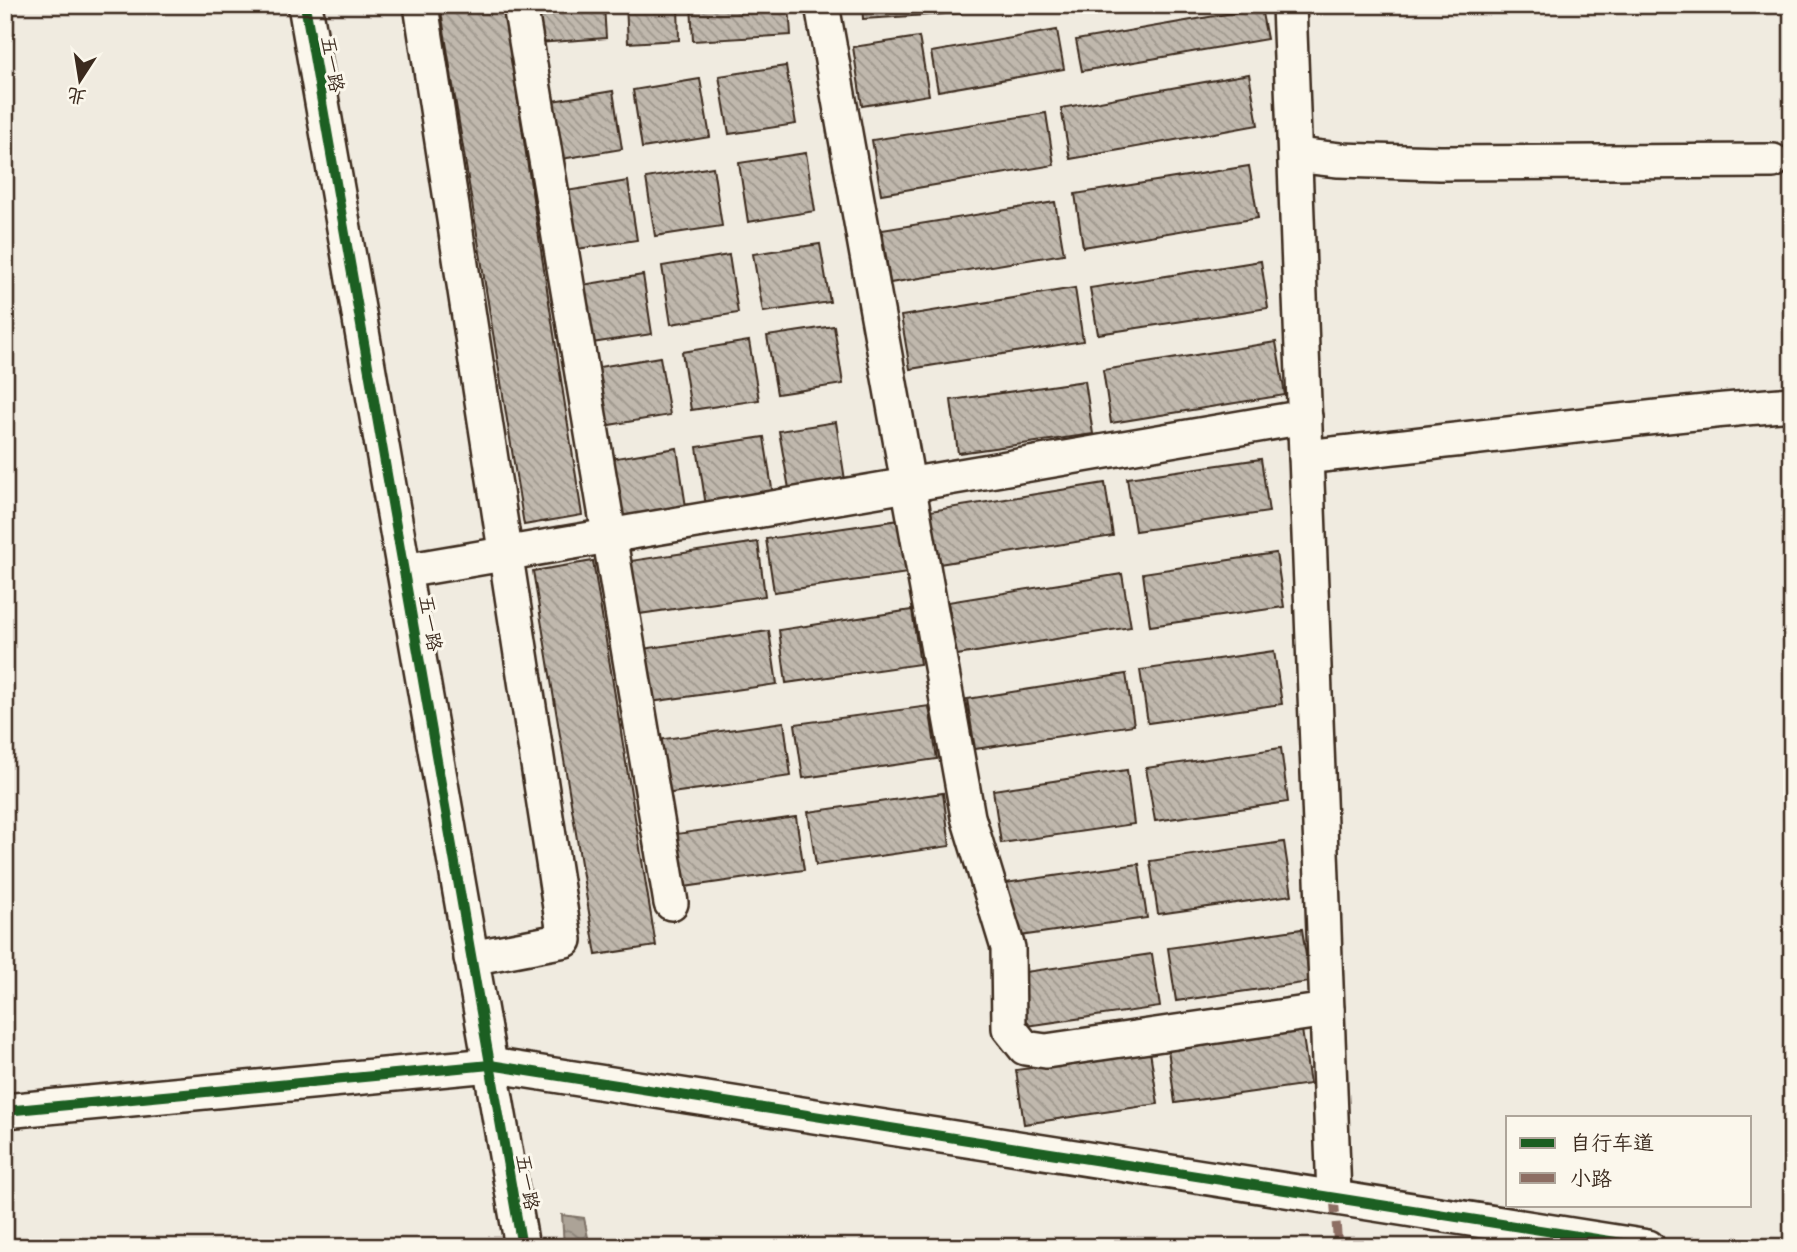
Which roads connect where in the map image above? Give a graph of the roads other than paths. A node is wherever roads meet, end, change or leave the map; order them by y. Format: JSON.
{"nodes":[{"id":1,"x":305,"y":5,"type":"edge"},
{"id":2,"x":421,"y":5,"type":"edge"},
{"id":3,"x":520,"y":5,"type":"edge"},
{"id":4,"x":822,"y":5,"type":"edge"},
{"id":5,"x":1289,"y":5,"type":"edge"},
{"id":6,"x":1295,"y":155,"type":"junction"},
{"id":7,"x":1773,"y":161,"type":"dead end"},
{"id":8,"x":1792,"y":404,"type":"edge"},
{"id":9,"x":1304,"y":417,"type":"junction"},
{"id":10,"x":1306,"y":457,"type":"junction"},
{"id":11,"x":908,"y":485,"type":"junction"},
{"id":12,"x":609,"y":536,"type":"junction"},
{"id":13,"x":505,"y":554,"type":"junction"},
{"id":14,"x":404,"y":571,"type":"junction"},
{"id":15,"x":671,"y":903,"type":"dead end"},
{"id":16,"x":471,"y":958,"type":"junction"},
{"id":17,"x":1327,"y":1010,"type":"junction"},
{"id":18,"x":490,"y":1065,"type":"junction"},
{"id":19,"x":5,"y":1111,"type":"edge"},
{"id":20,"x":1334,"y":1196,"type":"junction"},
{"id":21,"x":522,"y":1247,"type":"edge"},
{"id":22,"x":1648,"y":1247,"type":"edge"}],
"edges":[{"from":1,"to":14,"type":"street","name":"五一路"},
{"from":2,"to":13,"type":"street"},
{"from":3,"to":12,"type":"street"},
{"from":4,"to":11,"type":"street"},
{"from":5,"to":6,"type":"street"},
{"from":6,"to":7,"type":"street"},
{"from":6,"to":9,"type":"street"},
{"from":8,"to":10,"type":"street"},
{"from":9,"to":10,"type":"street"},
{"from":9,"to":11,"type":"street"},
{"from":10,"to":17,"type":"street"},
{"from":11,"to":12,"type":"street"},
{"from":11,"to":17,"type":"street"},
{"from":12,"to":13,"type":"street"},
{"from":12,"to":15,"type":"street"},
{"from":13,"to":14,"type":"street"},
{"from":13,"to":16,"type":"street"},
{"from":14,"to":16,"type":"street","name":"五一路"},
{"from":16,"to":18,"type":"street","name":"五一路"},
{"from":17,"to":20,"type":"street"},
{"from":18,"to":19,"type":"street"},
{"from":18,"to":20,"type":"street"},
{"from":18,"to":21,"type":"street","name":"五一路"},
{"from":20,"to":22,"type":"street"}]}
